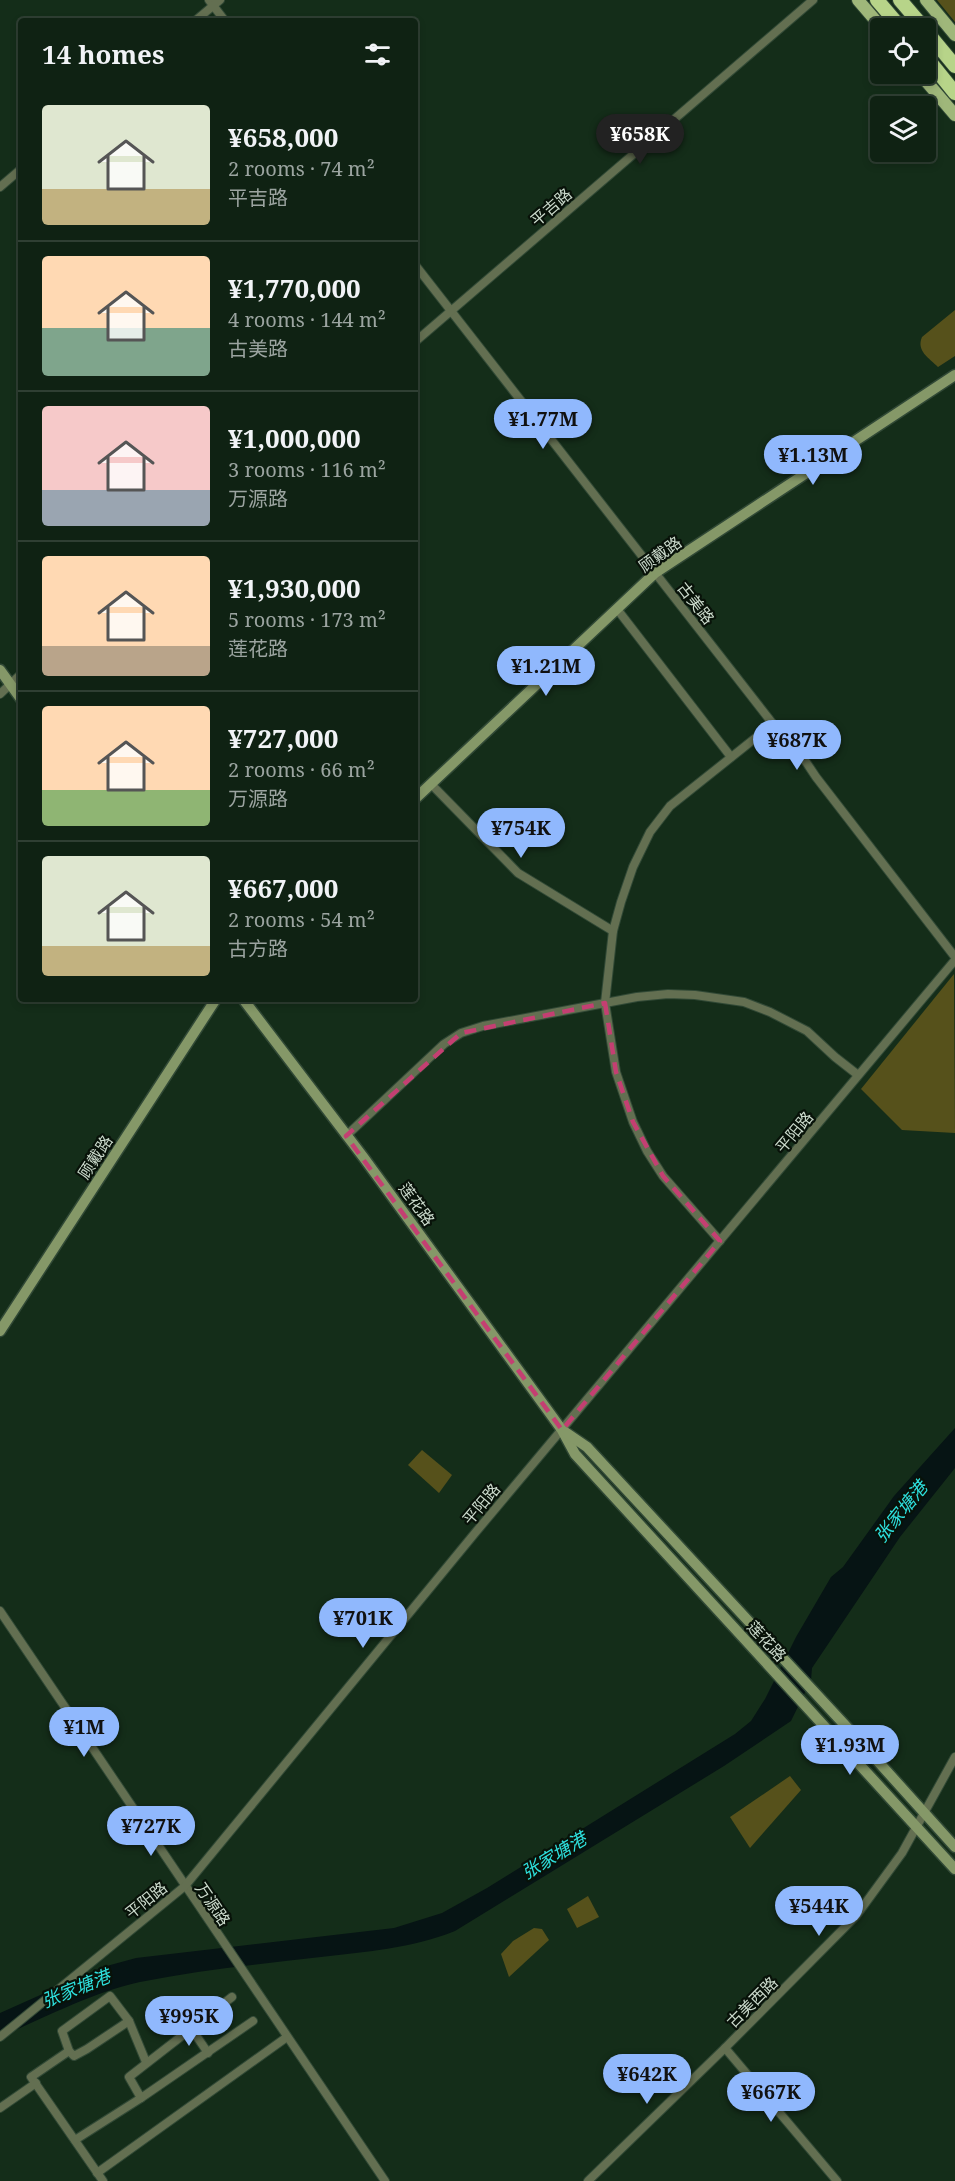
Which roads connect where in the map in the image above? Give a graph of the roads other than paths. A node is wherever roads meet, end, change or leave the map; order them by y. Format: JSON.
{"nodes":[{"id":1,"x":813,"y":0,"type":"edge"},
{"id":2,"x":858,"y":0,"type":"edge"},
{"id":3,"x":877,"y":0,"type":"edge"},
{"id":4,"x":900,"y":0,"type":"edge"},
{"id":5,"x":926,"y":0,"type":"edge"},
{"id":6,"x":214,"y":2,"type":"edge"},
{"id":7,"x":198,"y":18,"type":"edge"},
{"id":8,"x":223,"y":18,"type":"edge"},
{"id":9,"x":873,"y":18,"type":"edge"},
{"id":10,"x":892,"y":18,"type":"edge"},
{"id":11,"x":916,"y":18,"type":"edge"},
{"id":12,"x":955,"y":35,"type":"edge"},
{"id":13,"x":936,"y":43,"type":"edge"},
{"id":14,"x":955,"y":66,"type":"edge"},
{"id":15,"x":936,"y":69,"type":"edge"},
{"id":16,"x":929,"y":84,"type":"edge"},
{"id":17,"x":955,"y":93,"type":"edge"},
{"id":18,"x":955,"y":115,"type":"edge"},
{"id":19,"x":18,"y":172,"type":"edge"},
{"id":20,"x":0,"y":187,"type":"edge"},
{"id":21,"x":418,"y":269,"type":"edge"},
{"id":22,"x":451,"y":311,"type":"junction"},
{"id":23,"x":418,"y":339,"type":"edge"},
{"id":24,"x":955,"y":375,"type":"edge"},
{"id":25,"x":655,"y":573,"type":"junction"},
{"id":26,"x":617,"y":609,"type":"junction"},
{"id":27,"x":0,"y":670,"type":"edge"},
{"id":28,"x":18,"y":677,"type":"edge"},
{"id":29,"x":10,"y":684,"type":"junction"},
{"id":30,"x":0,"y":694,"type":"edge"},
{"id":31,"x":18,"y":695,"type":"edge"},
{"id":32,"x":773,"y":724,"type":"junction"},
{"id":33,"x":731,"y":757,"type":"junction"},
{"id":34,"x":431,"y":784,"type":"junction"},
{"id":35,"x":418,"y":796,"type":"edge"},
{"id":36,"x":613,"y":931,"type":"junction"},
{"id":37,"x":955,"y":959,"type":"edge"},
{"id":38,"x":214,"y":1002,"type":"edge"},
{"id":39,"x":245,"y":1002,"type":"edge"},
{"id":40,"x":605,"y":1003,"type":"junction"},
{"id":41,"x":858,"y":1075,"type":"junction"},
{"id":42,"x":346,"y":1136,"type":"junction"},
{"id":43,"x":720,"y":1241,"type":"junction"},
{"id":44,"x":0,"y":1331,"type":"edge"},
{"id":45,"x":562,"y":1430,"type":"junction"},
{"id":46,"x":0,"y":1611,"type":"edge"},
{"id":47,"x":955,"y":1757,"type":"edge"},
{"id":48,"x":925,"y":1813,"type":"junction"},
{"id":49,"x":917,"y":1827,"type":"junction"},
{"id":50,"x":955,"y":1847,"type":"edge"},
{"id":51,"x":955,"y":1869,"type":"edge"},
{"id":52,"x":185,"y":1886,"type":"junction"},
{"id":53,"x":232,"y":1997,"type":"dead end"},
{"id":54,"x":129,"y":2021,"type":"junction"},
{"id":55,"x":253,"y":2021,"type":"dead end"},
{"id":56,"x":191,"y":2028,"type":"junction"},
{"id":57,"x":0,"y":2037,"type":"edge"},
{"id":58,"x":287,"y":2037,"type":"junction"},
{"id":59,"x":724,"y":2048,"type":"junction"},
{"id":60,"x":69,"y":2051,"type":"junction"},
{"id":61,"x":208,"y":2053,"type":"junction"},
{"id":62,"x":146,"y":2062,"type":"junction"},
{"id":63,"x":36,"y":2083,"type":"junction"},
{"id":64,"x":141,"y":2098,"type":"junction"},
{"id":65,"x":0,"y":2108,"type":"edge"},
{"id":66,"x":75,"y":2140,"type":"junction"},
{"id":67,"x":97,"y":2173,"type":"junction"},
{"id":68,"x":103,"y":2181,"type":"edge"},
{"id":69,"x":385,"y":2181,"type":"edge"},
{"id":70,"x":588,"y":2181,"type":"edge"},
{"id":71,"x":837,"y":2181,"type":"edge"}],
"edges":[{"from":1,"to":22,"type":"street","name":"平吉路"},
{"from":2,"to":9,"type":"main road"},
{"from":3,"to":10,"type":"highway"},
{"from":4,"to":11,"type":"highway"},
{"from":5,"to":12,"type":"main road"},
{"from":6,"to":7,"type":"street"},
{"from":6,"to":8,"type":"street"},
{"from":13,"to":14,"type":"highway"},
{"from":15,"to":17,"type":"highway"},
{"from":16,"to":18,"type":"main road"},
{"from":19,"to":20,"type":"street"},
{"from":21,"to":22,"type":"street","name":"古美路"},
{"from":22,"to":23,"type":"street","name":"平吉路"},
{"from":22,"to":25,"type":"street","name":"古美路"},
{"from":24,"to":25,"type":"main road","name":"顾戴路"},
{"from":25,"to":26,"type":"main road","name":"顾戴路"},
{"from":25,"to":32,"type":"street","name":"古美路"},
{"from":26,"to":33,"type":"street"},
{"from":26,"to":34,"type":"main road","name":"顾戴路"},
{"from":27,"to":29,"type":"main road"},
{"from":28,"to":29,"type":"street"},
{"from":29,"to":30,"type":"street"},
{"from":29,"to":31,"type":"main road"},
{"from":32,"to":33,"type":"street"},
{"from":32,"to":37,"type":"street","name":"古美路"},
{"from":33,"to":36,"type":"street"},
{"from":34,"to":35,"type":"main road","name":"顾戴路"},
{"from":34,"to":36,"type":"street"},
{"from":36,"to":40,"type":"street"},
{"from":37,"to":41,"type":"street","name":"平阳路"},
{"from":38,"to":44,"type":"main road","name":"顾戴路"},
{"from":39,"to":42,"type":"main road","name":"莲花路"},
{"from":40,"to":41,"type":"street"},
{"from":40,"to":42,"type":"street"},
{"from":40,"to":43,"type":"street"},
{"from":41,"to":43,"type":"street","name":"平阳路"},
{"from":42,"to":45,"type":"main road","name":"莲花路"},
{"from":43,"to":45,"type":"street","name":"平阳路"},
{"from":45,"to":48,"type":"main road","name":"莲花路"},
{"from":45,"to":49,"type":"main road","name":"莲花路"},
{"from":45,"to":52,"type":"street","name":"平阳路"},
{"from":46,"to":52,"type":"street","name":"万源路"},
{"from":47,"to":48,"type":"street"},
{"from":48,"to":49,"type":"street"},
{"from":48,"to":50,"type":"main road","name":"莲花路"},
{"from":49,"to":51,"type":"main road","name":"莲花路"},
{"from":49,"to":59,"type":"street","name":"古美西路"},
{"from":52,"to":57,"type":"street","name":"平阳路"},
{"from":52,"to":58,"type":"street","name":"万源路"},
{"from":53,"to":56,"type":"street"},
{"from":54,"to":60,"type":"street"},
{"from":54,"to":60,"type":"street"},
{"from":54,"to":62,"type":"street"},
{"from":55,"to":61,"type":"street"},
{"from":56,"to":61,"type":"street"},
{"from":56,"to":62,"type":"street"},
{"from":58,"to":67,"type":"street"},
{"from":58,"to":69,"type":"street","name":"万源路"},
{"from":59,"to":70,"type":"street","name":"古美西路"},
{"from":59,"to":71,"type":"street"},
{"from":60,"to":63,"type":"street"},
{"from":61,"to":64,"type":"street"},
{"from":62,"to":64,"type":"street"},
{"from":63,"to":65,"type":"street"},
{"from":63,"to":66,"type":"street"},
{"from":64,"to":66,"type":"street"},
{"from":66,"to":67,"type":"street"},
{"from":67,"to":68,"type":"street"}]}
